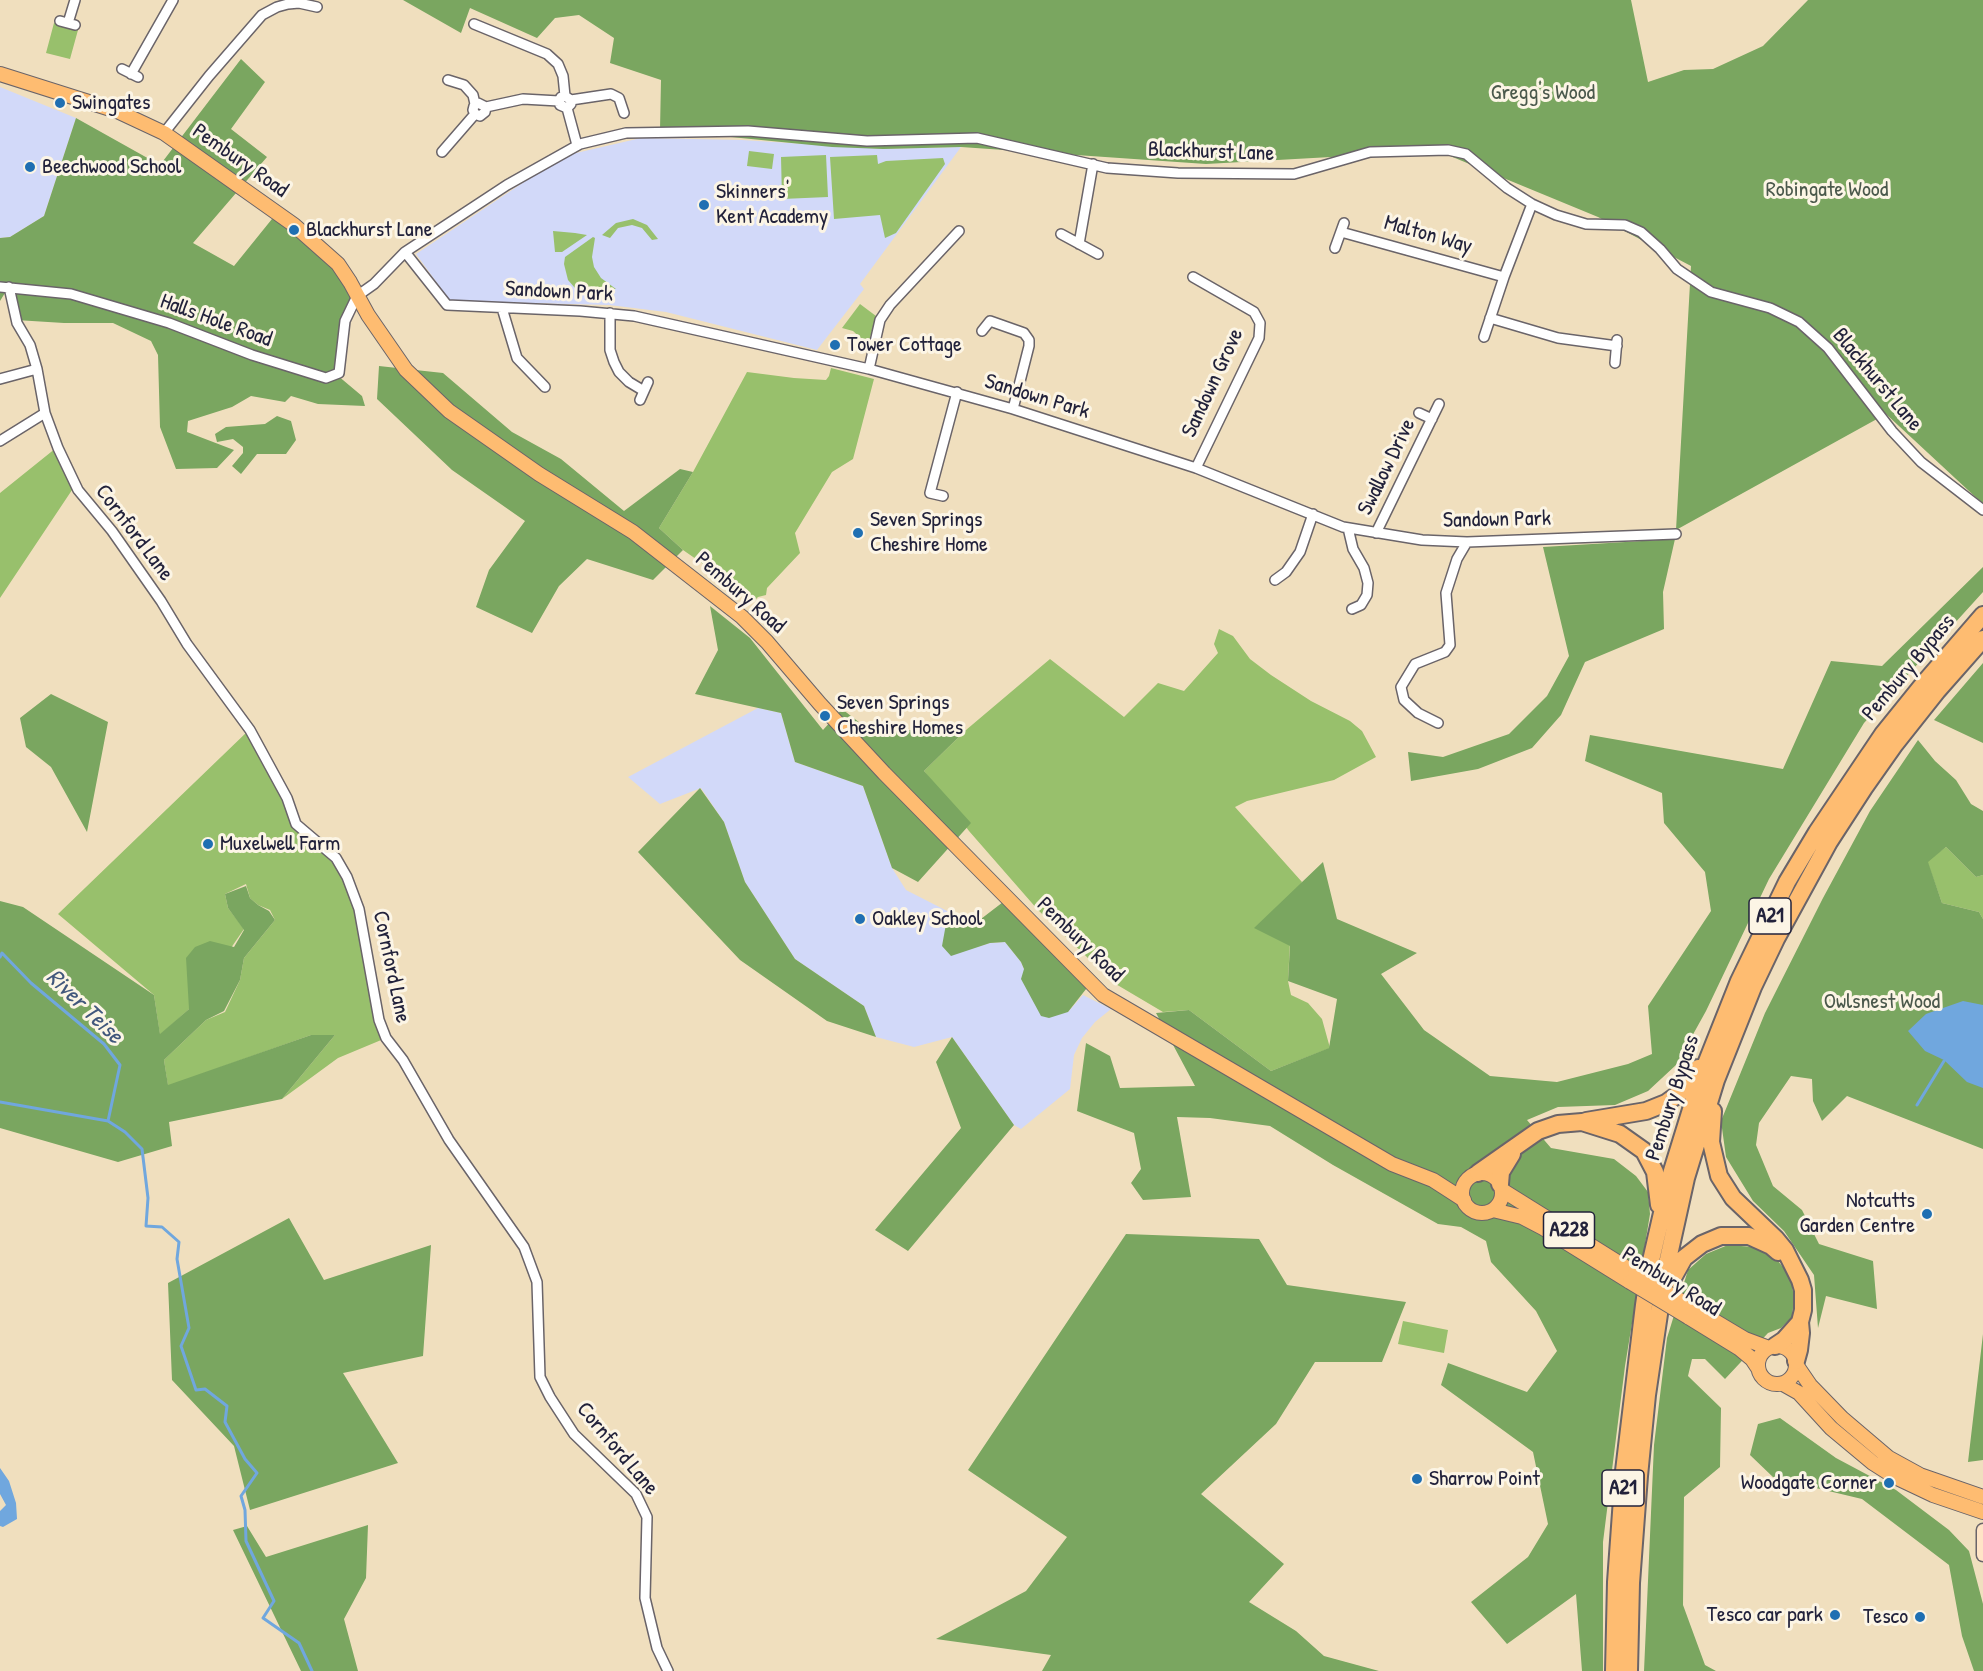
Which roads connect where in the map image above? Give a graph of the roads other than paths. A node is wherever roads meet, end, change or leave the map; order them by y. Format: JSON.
{"nodes":[{"id":1,"x":75,"y":0,"type":"edge"},
{"id":2,"x":172,"y":0,"type":"edge"},
{"id":3,"x":317,"y":7,"type":"dead end"},
{"id":4,"x":68,"y":23,"type":"dead end"},
{"id":5,"x":474,"y":24,"type":"dead end"},
{"id":6,"x":131,"y":73,"type":"dead end"},
{"id":7,"x":0,"y":74,"type":"edge"},
{"id":8,"x":448,"y":80,"type":"dead end"},
{"id":9,"x":565,"y":101,"type":"junction"},
{"id":10,"x":475,"y":109,"type":"junction"},
{"id":11,"x":624,"y":113,"type":"dead end"},
{"id":12,"x":164,"y":133,"type":"junction"},
{"id":13,"x":578,"y":145,"type":"junction"},
{"id":14,"x":442,"y":152,"type":"dead end"},
{"id":15,"x":1093,"y":164,"type":"junction"},
{"id":16,"x":1532,"y":204,"type":"junction"},
{"id":17,"x":959,"y":231,"type":"dead end"},
{"id":18,"x":1061,"y":234,"type":"dead end"},
{"id":19,"x":1079,"y":244,"type":"junction"},
{"id":20,"x":1335,"y":249,"type":"dead end"},
{"id":21,"x":405,"y":252,"type":"junction"},
{"id":22,"x":1098,"y":254,"type":"dead end"},
{"id":23,"x":1193,"y":277,"type":"dead end"},
{"id":24,"x":1504,"y":277,"type":"junction"},
{"id":25,"x":4,"y":287,"type":"edge"},
{"id":26,"x":357,"y":296,"type":"junction"},
{"id":27,"x":502,"y":308,"type":"junction"},
{"id":28,"x":989,"y":309,"type":"dead end"},
{"id":29,"x":610,"y":313,"type":"junction"},
{"id":30,"x":1490,"y":318,"type":"junction"},
{"id":31,"x":990,"y":321,"type":"junction"},
{"id":32,"x":982,"y":331,"type":"dead end"},
{"id":33,"x":1484,"y":337,"type":"dead end"},
{"id":34,"x":1615,"y":363,"type":"dead end"},
{"id":35,"x":37,"y":369,"type":"junction"},
{"id":36,"x":869,"y":369,"type":"junction"},
{"id":37,"x":0,"y":379,"type":"edge"},
{"id":38,"x":545,"y":387,"type":"dead end"},
{"id":39,"x":644,"y":391,"type":"dead end"},
{"id":40,"x":957,"y":392,"type":"junction"},
{"id":41,"x":1439,"y":404,"type":"dead end"},
{"id":42,"x":1013,"y":409,"type":"junction"},
{"id":43,"x":45,"y":413,"type":"junction"},
{"id":44,"x":1419,"y":413,"type":"dead end"},
{"id":45,"x":1432,"y":419,"type":"junction"},
{"id":46,"x":0,"y":441,"type":"edge"},
{"id":47,"x":1196,"y":468,"type":"junction"},
{"id":48,"x":919,"y":491,"type":"dead end"},
{"id":49,"x":930,"y":493,"type":"junction"},
{"id":50,"x":943,"y":496,"type":"dead end"},
{"id":51,"x":1983,"y":510,"type":"edge"},
{"id":52,"x":1312,"y":514,"type":"junction"},
{"id":53,"x":1348,"y":528,"type":"junction"},
{"id":54,"x":1376,"y":532,"type":"junction"},
{"id":55,"x":1676,"y":534,"type":"dead end"},
{"id":56,"x":1467,"y":542,"type":"junction"},
{"id":57,"x":1275,"y":580,"type":"dead end"},
{"id":58,"x":1352,"y":609,"type":"dead end"},
{"id":59,"x":1983,"y":615,"type":"edge"},
{"id":60,"x":1983,"y":639,"type":"edge"},
{"id":61,"x":1425,"y":703,"type":"dead end"},
{"id":62,"x":1418,"y":712,"type":"junction"},
{"id":63,"x":1438,"y":723,"type":"dead end"},
{"id":64,"x":1712,"y":1047,"type":"junction"},
{"id":65,"x":1716,"y":1080,"type":"junction"},
{"id":66,"x":1582,"y":1122,"type":"junction"},
{"id":67,"x":1517,"y":1145,"type":"junction"},
{"id":68,"x":1473,"y":1177,"type":"junction"},
{"id":69,"x":1433,"y":1180,"type":"junction"},
{"id":70,"x":1501,"y":1187,"type":"junction"},
{"id":71,"x":1464,"y":1200,"type":"junction"},
{"id":72,"x":1492,"y":1210,"type":"junction"},
{"id":73,"x":1660,"y":1222,"type":"junction"},
{"id":74,"x":1791,"y":1262,"type":"junction"},
{"id":75,"x":1633,"y":1277,"type":"junction"},
{"id":76,"x":1691,"y":1312,"type":"junction"},
{"id":77,"x":1659,"y":1314,"type":"junction"},
{"id":78,"x":1800,"y":1322,"type":"junction"},
{"id":79,"x":1772,"y":1347,"type":"junction"},
{"id":80,"x":1796,"y":1364,"type":"junction"},
{"id":81,"x":1758,"y":1368,"type":"junction"},
{"id":82,"x":1784,"y":1384,"type":"junction"},
{"id":83,"x":1983,"y":1497,"type":"edge"},
{"id":84,"x":1983,"y":1512,"type":"edge"},
{"id":85,"x":1983,"y":1530,"type":"edge"},
{"id":86,"x":1983,"y":1555,"type":"edge"},
{"id":87,"x":668,"y":1671,"type":"edge"},
{"id":88,"x":1614,"y":1671,"type":"edge"},
{"id":89,"x":1629,"y":1671,"type":"edge"}],
"edges":[{"from":1,"to":4,"type":"street"},
{"from":2,"to":6,"type":"street"},
{"from":3,"to":12,"type":"street"},
{"from":5,"to":9,"type":"street"},
{"from":7,"to":12,"type":"main road","name":"Pembury Road"},
{"from":8,"to":10,"type":"street"},
{"from":9,"to":10,"type":"street"},
{"from":9,"to":11,"type":"street"},
{"from":9,"to":13,"type":"street"},
{"from":10,"to":14,"type":"street"},
{"from":12,"to":26,"type":"main road","name":"Pembury Road"},
{"from":13,"to":15,"type":"street","name":"Blackhurst Lane"},
{"from":13,"to":21,"type":"street","name":"Blackhurst Lane"},
{"from":15,"to":16,"type":"street","name":"Blackhurst Lane"},
{"from":15,"to":19,"type":"street"},
{"from":16,"to":24,"type":"street"},
{"from":16,"to":51,"type":"street","name":"Blackhurst Lane"},
{"from":17,"to":36,"type":"street"},
{"from":18,"to":19,"type":"street"},
{"from":19,"to":22,"type":"street"},
{"from":20,"to":24,"type":"street","name":"Malton Way"},
{"from":21,"to":26,"type":"street","name":"Blackhurst Lane"},
{"from":21,"to":27,"type":"street","name":"Sandown Park"},
{"from":23,"to":47,"type":"street","name":"Sandown Grove"},
{"from":24,"to":30,"type":"street"},
{"from":25,"to":26,"type":"street","name":"Halls Hole Road"},
{"from":25,"to":35,"type":"street","name":"Cornford Lane"},
{"from":26,"to":69,"type":"main road","name":"Pembury Road"},
{"from":27,"to":29,"type":"street","name":"Sandown Park"},
{"from":27,"to":38,"type":"street"},
{"from":28,"to":31,"type":"street"},
{"from":29,"to":36,"type":"street","name":"Sandown Park"},
{"from":29,"to":39,"type":"street"},
{"from":30,"to":33,"type":"street"},
{"from":30,"to":34,"type":"street"},
{"from":31,"to":32,"type":"street"},
{"from":31,"to":42,"type":"street"},
{"from":35,"to":37,"type":"street"},
{"from":35,"to":43,"type":"street","name":"Cornford Lane"},
{"from":36,"to":40,"type":"street","name":"Sandown Park"},
{"from":40,"to":42,"type":"street","name":"Sandown Park"},
{"from":40,"to":49,"type":"street"},
{"from":41,"to":45,"type":"street","name":"Swallow Drive"},
{"from":42,"to":47,"type":"street","name":"Sandown Park"},
{"from":43,"to":46,"type":"street"},
{"from":43,"to":87,"type":"street","name":"Cornford Lane"},
{"from":44,"to":45,"type":"street","name":"Swallow Drive"},
{"from":45,"to":54,"type":"street","name":"Swallow Drive"},
{"from":47,"to":52,"type":"street","name":"Sandown Park"},
{"from":48,"to":49,"type":"street"},
{"from":49,"to":50,"type":"street"},
{"from":52,"to":53,"type":"street","name":"Sandown Park"},
{"from":52,"to":57,"type":"street"},
{"from":53,"to":54,"type":"street","name":"Sandown Park"},
{"from":53,"to":58,"type":"street"},
{"from":54,"to":56,"type":"street","name":"Sandown Park"},
{"from":55,"to":56,"type":"street","name":"Sandown Park"},
{"from":56,"to":62,"type":"street"},
{"from":59,"to":64,"type":"highway","name":"Pembury Bypass","number":"A21"},
{"from":60,"to":65,"type":"highway","name":"Pembury Bypass","number":"A21"},
{"from":61,"to":62,"type":"street"},
{"from":62,"to":63,"type":"street"},
{"from":64,"to":66,"type":"highway","number":"A21"},
{"from":64,"to":73,"type":"highway","name":"Pembury Bypass","number":"A21"},
{"from":65,"to":74,"type":"highway","number":"A21"},
{"from":65,"to":77,"type":"highway","name":"Pembury Bypass","number":"A21"},
{"from":66,"to":67,"type":"highway","number":"A21"},
{"from":66,"to":73,"type":"highway","number":"A21"},
{"from":67,"to":68,"type":"highway","number":"A21"},
{"from":67,"to":70,"type":"highway","number":"A21"},
{"from":68,"to":69,"type":"main road","name":"Pembury Road"},
{"from":68,"to":70,"type":"main road"},
{"from":68,"to":71,"type":"main road"},
{"from":69,"to":71,"type":"main road","name":"Pembury Road"},
{"from":70,"to":72,"type":"main road"},
{"from":70,"to":75,"type":"main road","name":"Pembury Road","number":"A228"},
{"from":71,"to":72,"type":"main road"},
{"from":72,"to":75,"type":"main road","name":"Pembury Road","number":"A228"},
{"from":73,"to":88,"type":"highway","name":"Pembury Bypass","number":"A21"},
{"from":74,"to":77,"type":"highway","number":"A21"},
{"from":74,"to":78,"type":"highway","number":"A21"},
{"from":75,"to":76,"type":"main road","name":"Pembury Road","number":"A228","bridge":true},
{"from":76,"to":79,"type":"main road","name":"Pembury Road","number":"A228"},
{"from":76,"to":81,"type":"main road","name":"Pembury Road","number":"A228"},
{"from":77,"to":89,"type":"highway","name":"Pembury Bypass","number":"A21"},
{"from":78,"to":79,"type":"highway"},
{"from":78,"to":80,"type":"highway","number":"A21"},
{"from":79,"to":80,"type":"main road"},
{"from":79,"to":81,"type":"main road"},
{"from":80,"to":82,"type":"main road"},
{"from":80,"to":83,"type":"main road"},
{"from":81,"to":82,"type":"main road"},
{"from":82,"to":84,"type":"main road"},
{"from":85,"to":86,"type":"street"}]}
